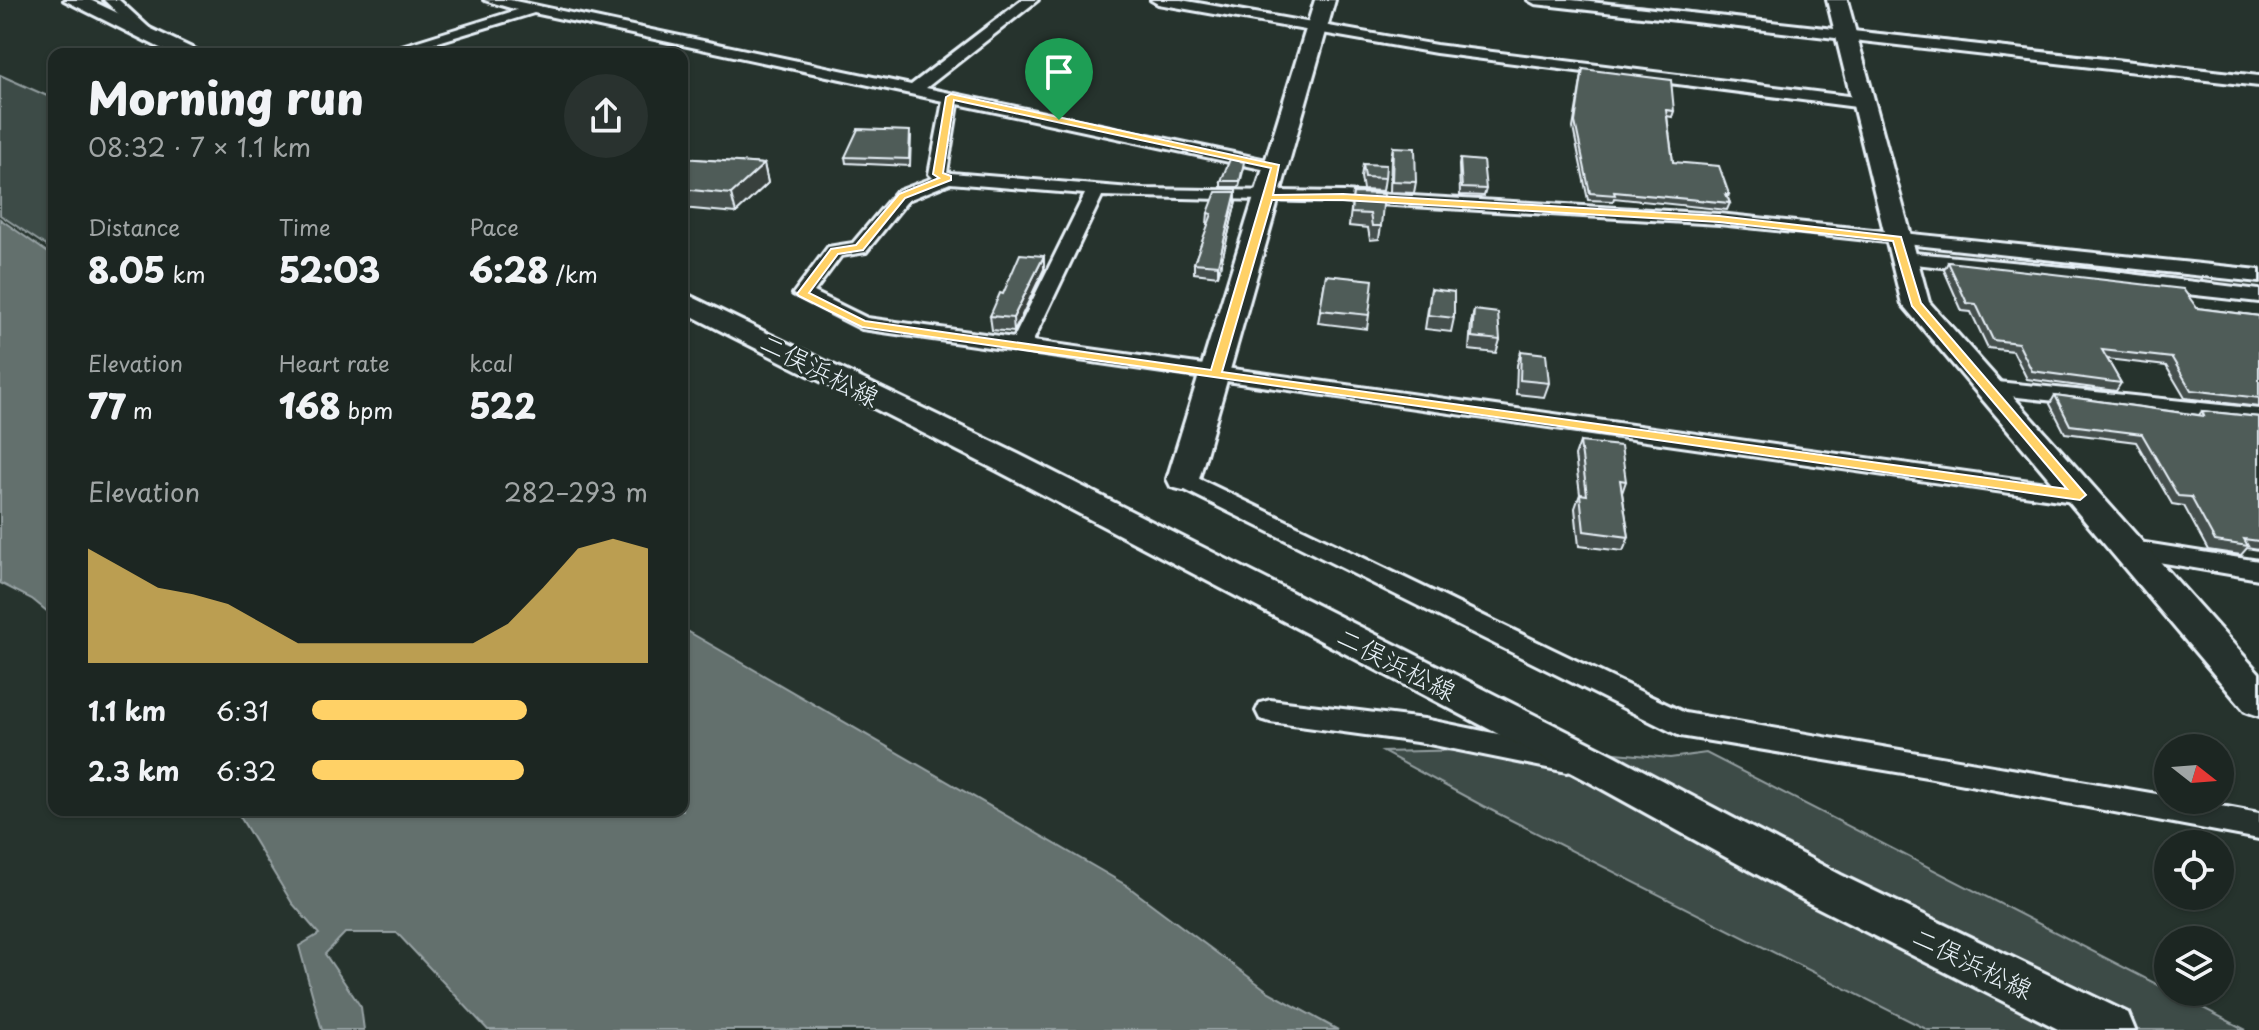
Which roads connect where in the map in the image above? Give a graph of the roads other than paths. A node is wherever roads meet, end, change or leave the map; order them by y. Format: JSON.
{"nodes":[{"id":1,"x":74,"y":0,"type":"edge"},
{"id":2,"x":111,"y":0,"type":"edge"},
{"id":3,"x":491,"y":0,"type":"edge"},
{"id":4,"x":564,"y":0,"type":"edge"},
{"id":5,"x":1031,"y":0,"type":"edge"},
{"id":6,"x":1158,"y":0,"type":"edge"},
{"id":7,"x":1325,"y":0,"type":"edge"},
{"id":8,"x":1535,"y":0,"type":"edge"},
{"id":9,"x":1837,"y":0,"type":"edge"},
{"id":10,"x":534,"y":9,"type":"junction"},
{"id":11,"x":1317,"y":28,"type":"junction"},
{"id":12,"x":1846,"y":33,"type":"junction"},
{"id":13,"x":153,"y":39,"type":"junction"},
{"id":14,"x":175,"y":48,"type":"edge"},
{"id":15,"x":403,"y":48,"type":"edge"},
{"id":16,"x":2259,"y":81,"type":"edge"},
{"id":17,"x":915,"y":89,"type":"junction"},
{"id":18,"x":951,"y":97,"type":"junction"},
{"id":19,"x":1864,"y":103,"type":"junction"},
{"id":20,"x":1276,"y":167,"type":"junction"},
{"id":21,"x":948,"y":178,"type":"junction"},
{"id":22,"x":1096,"y":190,"type":"junction"},
{"id":23,"x":1268,"y":198,"type":"junction"},
{"id":24,"x":1901,"y":249,"type":"junction"},
{"id":25,"x":2258,"y":291,"type":"edge"},
{"id":26,"x":688,"y":303,"type":"edge"},
{"id":27,"x":1020,"y":346,"type":"junction"},
{"id":28,"x":1215,"y":374,"type":"junction"},
{"id":29,"x":1988,"y":388,"type":"junction"},
{"id":30,"x":2259,"y":416,"type":"edge"},
{"id":31,"x":1183,"y":479,"type":"joint"},
{"id":32,"x":2080,"y":495,"type":"junction"},
{"id":33,"x":2126,"y":549,"type":"junction"},
{"id":34,"x":2259,"y":570,"type":"edge"},
{"id":35,"x":2259,"y":700,"type":"edge"},
{"id":36,"x":1270,"y":711,"type":"dead end"},
{"id":37,"x":1599,"y":767,"type":"junction"},
{"id":38,"x":2259,"y":826,"type":"edge"},
{"id":39,"x":2111,"y":1030,"type":"edge"}],
"edges":[{"from":1,"to":13,"type":"street"},
{"from":2,"to":13,"type":"street"},
{"from":3,"to":10,"type":"street"},
{"from":4,"to":10,"type":"street"},
{"from":5,"to":17,"type":"street"},
{"from":6,"to":11,"type":"street"},
{"from":7,"to":11,"type":"street"},
{"from":8,"to":12,"type":"street"},
{"from":9,"to":12,"type":"street"},
{"from":10,"to":15,"type":"street"},
{"from":10,"to":17,"type":"street"},
{"from":11,"to":19,"type":"street"},
{"from":11,"to":20,"type":"street"},
{"from":12,"to":16,"type":"street"},
{"from":12,"to":19,"type":"street"},
{"from":13,"to":14,"type":"street"},
{"from":17,"to":18,"type":"street"},
{"from":18,"to":20,"type":"street"},
{"from":18,"to":21,"type":"street"},
{"from":19,"to":24,"type":"street"},
{"from":20,"to":23,"type":"street"},
{"from":21,"to":22,"type":"street"},
{"from":21,"to":27,"type":"street"},
{"from":22,"to":23,"type":"street"},
{"from":22,"to":27,"type":"street"},
{"from":23,"to":24,"type":"street"},
{"from":23,"to":28,"type":"street"},
{"from":24,"to":25,"type":"street"},
{"from":24,"to":29,"type":"street"},
{"from":26,"to":37,"type":"street","name":"二俣浜松線"},
{"from":27,"to":28,"type":"street"},
{"from":28,"to":31,"type":"street"},
{"from":28,"to":32,"type":"street"},
{"from":29,"to":30,"type":"street"},
{"from":29,"to":32,"type":"street"},
{"from":31,"to":38,"type":"street"},
{"from":32,"to":33,"type":"street"},
{"from":33,"to":34,"type":"street"},
{"from":33,"to":35,"type":"street"},
{"from":36,"to":37,"type":"street"},
{"from":37,"to":39,"type":"street","name":"二俣浜松線"}]}
